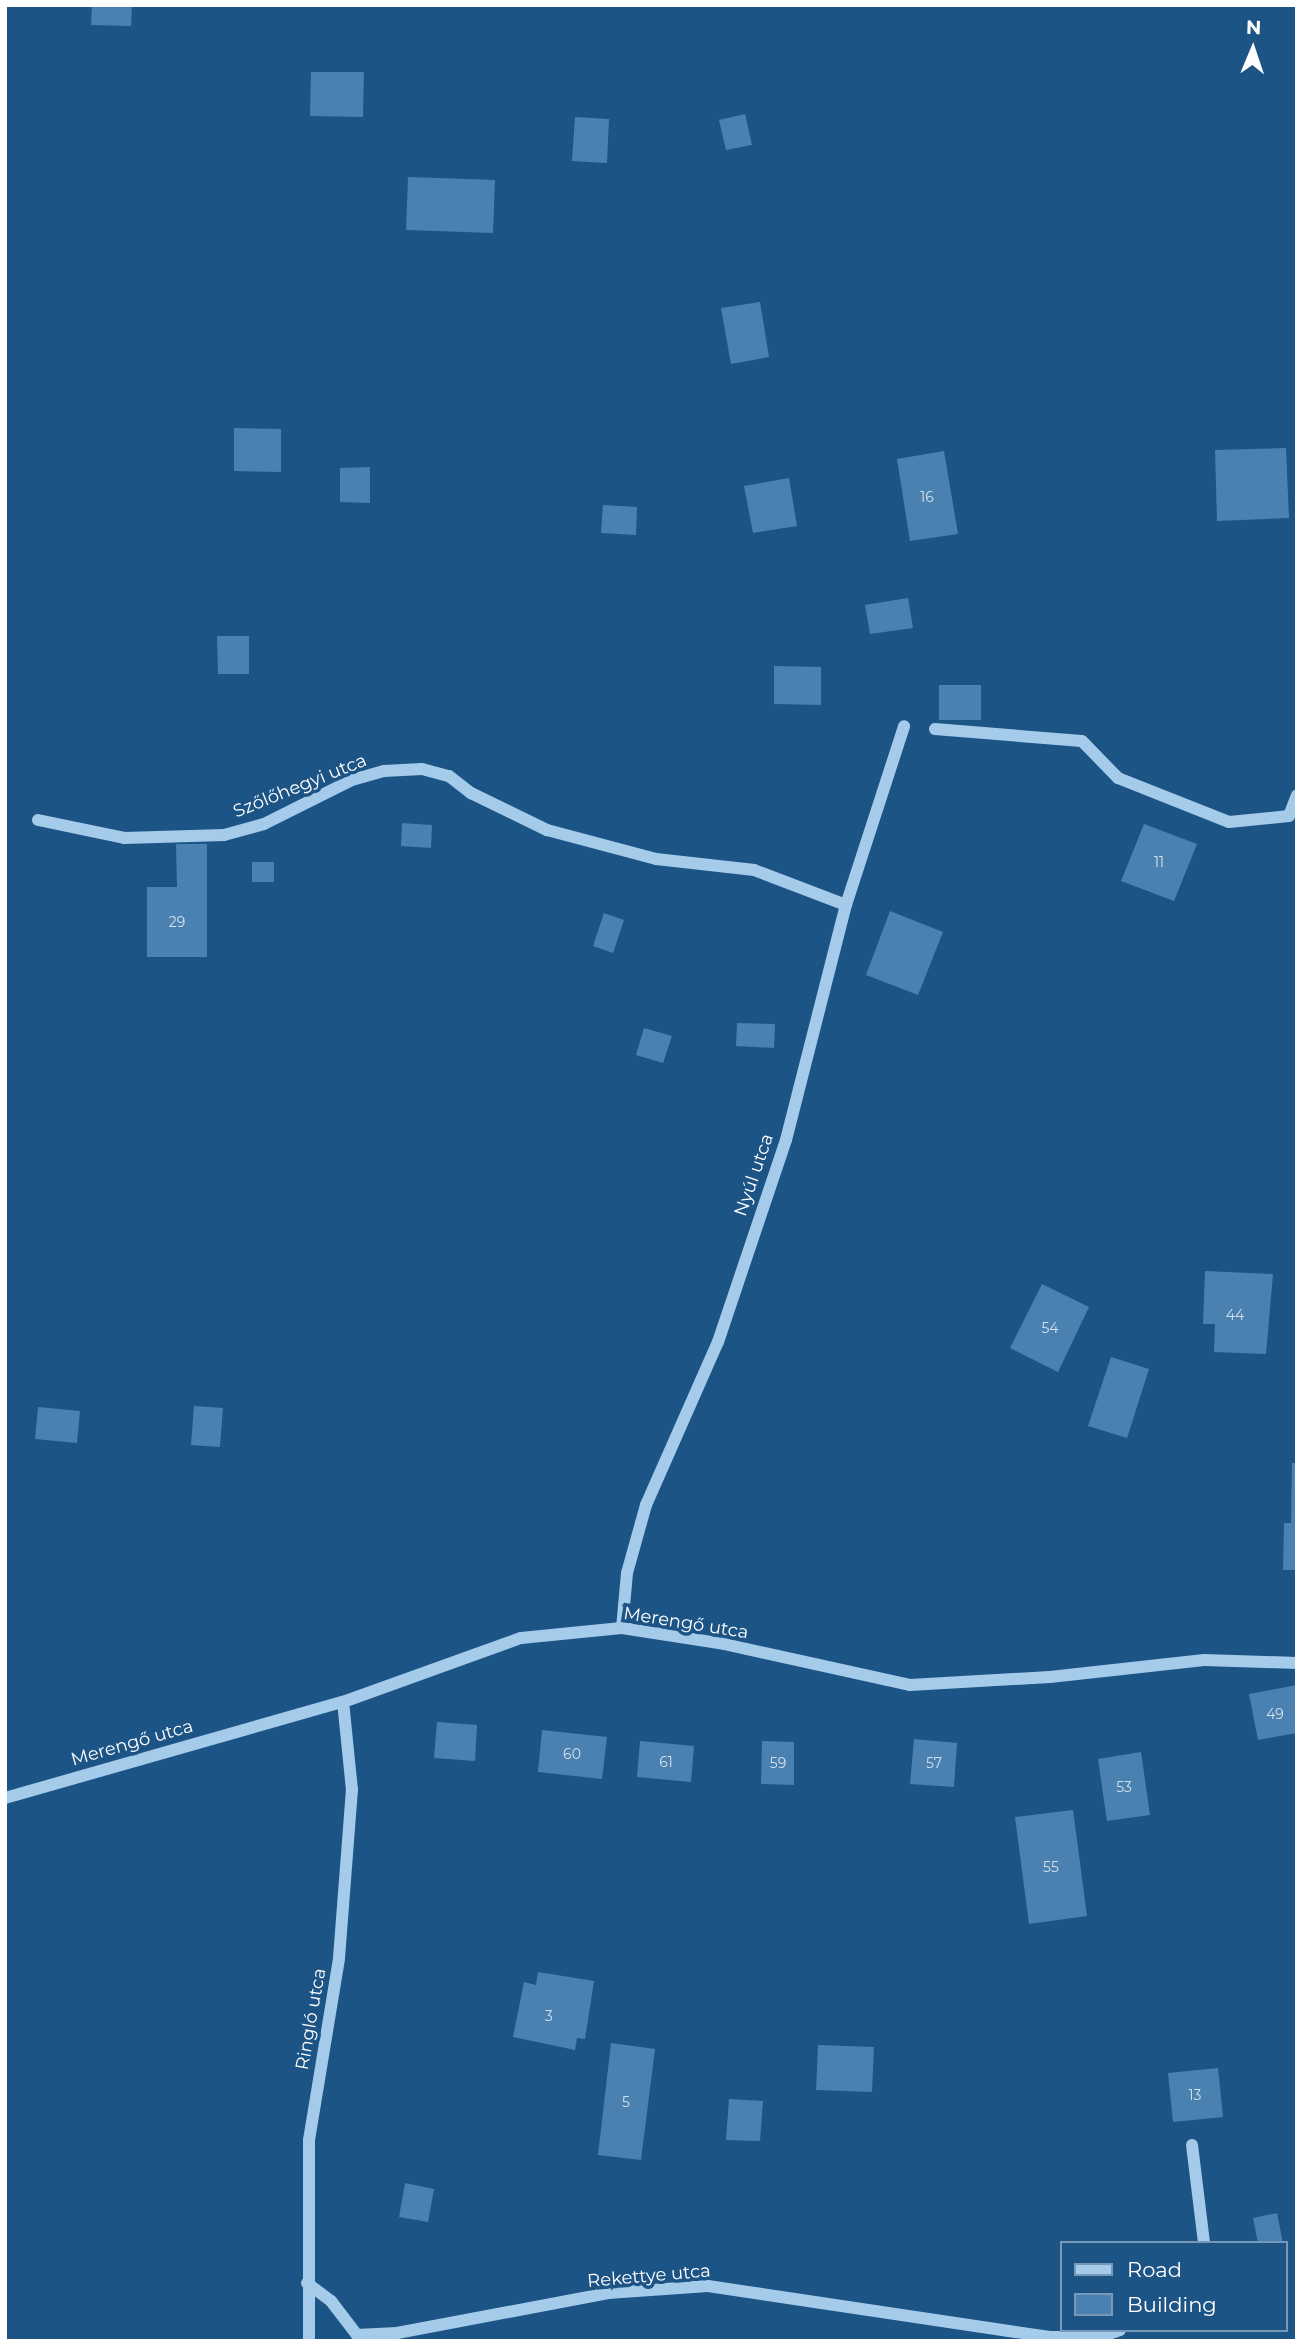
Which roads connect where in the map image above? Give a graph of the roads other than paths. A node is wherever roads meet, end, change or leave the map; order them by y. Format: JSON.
{"nodes":[{"id":1,"x":904,"y":726,"type":"dead end"},
{"id":2,"x":935,"y":729,"type":"dead end"},
{"id":3,"x":1297,"y":794,"type":"edge"},
{"id":4,"x":38,"y":820,"type":"dead end"},
{"id":5,"x":846,"y":905,"type":"junction"},
{"id":6,"x":622,"y":1628,"type":"junction"},
{"id":7,"x":1297,"y":1663,"type":"edge"},
{"id":8,"x":343,"y":1702,"type":"junction"},
{"id":9,"x":5,"y":1798,"type":"edge"},
{"id":10,"x":1192,"y":2145,"type":"dead end"},
{"id":11,"x":1204,"y":2241,"type":"edge"},
{"id":12,"x":307,"y":2283,"type":"junction"},
{"id":13,"x":1100,"y":2339,"type":"edge"},
{"id":14,"x":309,"y":2341,"type":"edge"}],
"edges":[{"from":1,"to":5,"type":"street","name":"Nyúl utca"},
{"from":2,"to":3,"type":"street"},
{"from":4,"to":5,"type":"street","name":"Szőlőhegyi utca"},
{"from":5,"to":6,"type":"street","name":"Nyúl utca"},
{"from":6,"to":7,"type":"street","name":"Merengő utca"},
{"from":6,"to":8,"type":"street","name":"Merengő utca"},
{"from":8,"to":9,"type":"street","name":"Merengő utca"},
{"from":8,"to":12,"type":"street","name":"Ringló utca"},
{"from":10,"to":11,"type":"street"},
{"from":12,"to":13,"type":"street","name":"Rekettye utca"},
{"from":12,"to":14,"type":"street","name":"Ringló utca"}]}
